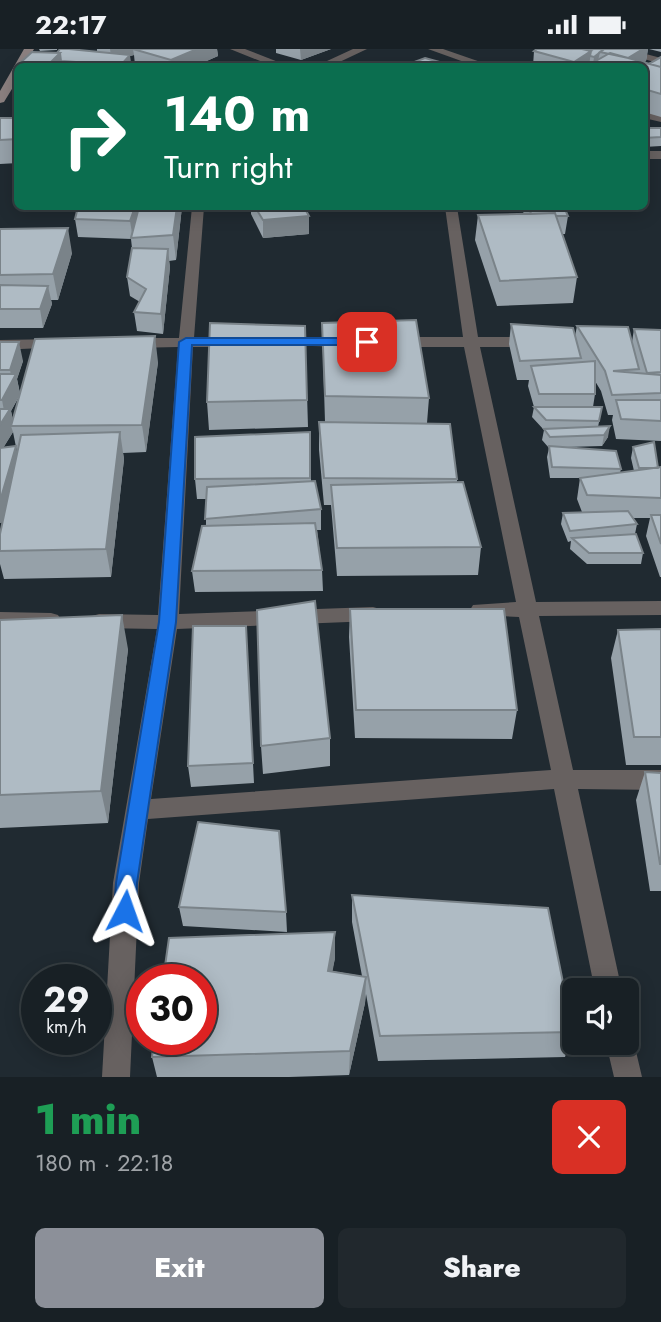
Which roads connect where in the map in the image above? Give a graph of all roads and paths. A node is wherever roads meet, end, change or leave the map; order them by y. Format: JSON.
{"nodes":[{"id":1,"x":235,"y":49,"type":"edge"},
{"id":2,"x":362,"y":49,"type":"edge"},
{"id":3,"x":433,"y":49,"type":"edge"},
{"id":4,"x":615,"y":49,"type":"edge"},
{"id":5,"x":661,"y":61,"type":"edge"},
{"id":6,"x":275,"y":63,"type":"edge"},
{"id":7,"x":329,"y":63,"type":"edge"},
{"id":8,"x":477,"y":63,"type":"edge"},
{"id":9,"x":14,"y":75,"type":"edge"},
{"id":10,"x":0,"y":100,"type":"edge"},
{"id":11,"x":198,"y":210,"type":"edge"},
{"id":12,"x":451,"y":210,"type":"edge"},
{"id":13,"x":186,"y":342,"type":"junction"},
{"id":14,"x":471,"y":342,"type":"junction"},
{"id":15,"x":552,"y":342,"type":"edge"},
{"id":16,"x":119,"y":343,"type":"edge"},
{"id":17,"x":80,"y":344,"type":"edge"},
{"id":18,"x":0,"y":345,"type":"edge"},
{"id":19,"x":661,"y":608,"type":"edge"},
{"id":20,"x":527,"y":609,"type":"junction"},
{"id":21,"x":458,"y":611,"type":"edge"},
{"id":22,"x":389,"y":614,"type":"edge"},
{"id":23,"x":0,"y":619,"type":"edge"},
{"id":24,"x":168,"y":622,"type":"junction"},
{"id":25,"x":563,"y":779,"type":"junction"},
{"id":26,"x":661,"y":780,"type":"edge"},
{"id":27,"x":138,"y":810,"type":"junction"},
{"id":28,"x":606,"y":978,"type":"edge"},
{"id":29,"x":623,"y":1055,"type":"edge"},
{"id":30,"x":116,"y":1077,"type":"edge"},
{"id":31,"x":628,"y":1077,"type":"edge"}],
"edges":[{"from":1,"to":6,"type":"street"},
{"from":2,"to":7,"type":"street"},
{"from":3,"to":8,"type":"street"},
{"from":4,"to":5,"type":"street"},
{"from":9,"to":10,"type":"main road"},
{"from":11,"to":13,"type":"street"},
{"from":12,"to":14,"type":"street"},
{"from":13,"to":14,"type":"street"},
{"from":13,"to":16,"type":"street"},
{"from":13,"to":24,"type":"street"},
{"from":14,"to":15,"type":"street"},
{"from":14,"to":20,"type":"street"},
{"from":17,"to":18,"type":"street"},
{"from":19,"to":20,"type":"street"},
{"from":20,"to":21,"type":"street"},
{"from":20,"to":25,"type":"street"},
{"from":22,"to":24,"type":"street"},
{"from":23,"to":24,"type":"street"},
{"from":24,"to":27,"type":"street"},
{"from":25,"to":26,"type":"street"},
{"from":25,"to":27,"type":"street"},
{"from":25,"to":28,"type":"street"},
{"from":27,"to":30,"type":"street"},
{"from":29,"to":31,"type":"street"}]}
